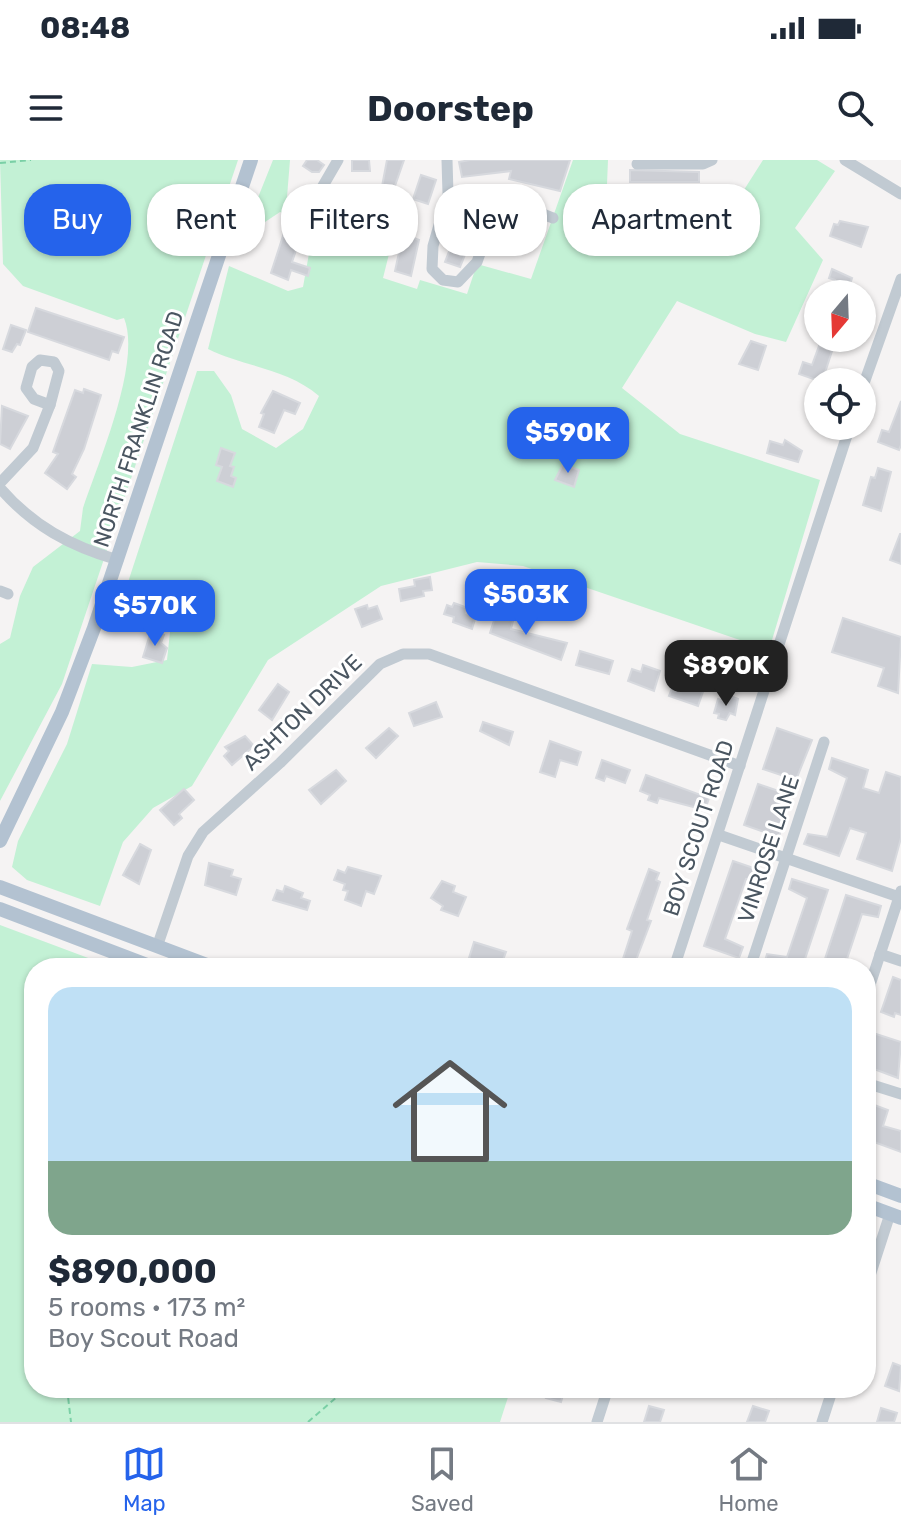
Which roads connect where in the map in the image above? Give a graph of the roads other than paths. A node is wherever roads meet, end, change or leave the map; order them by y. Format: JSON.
{"nodes":[{"id":1,"x":251,"y":160,"type":"edge"},
{"id":2,"x":338,"y":160,"type":"edge"},
{"id":3,"x":447,"y":160,"type":"edge"},
{"id":4,"x":712,"y":160,"type":"edge"},
{"id":5,"x":845,"y":160,"type":"edge"},
{"id":6,"x":637,"y":164,"type":"dead end"},
{"id":7,"x":324,"y":184,"type":"edge"},
{"id":8,"x":901,"y":194,"type":"edge"},
{"id":9,"x":553,"y":218,"type":"dead end"},
{"id":10,"x":901,"y":279,"type":"edge"},
{"id":11,"x":869,"y":368,"type":"edge"},
{"id":12,"x":50,"y":405,"type":"dead end"},
{"id":13,"x":845,"y":440,"type":"edge"},
{"id":14,"x":0,"y":486,"type":"edge"},
{"id":15,"x":118,"y":560,"type":"junction"},
{"id":16,"x":824,"y":742,"type":"dead end"},
{"id":17,"x":740,"y":766,"type":"junction"},
{"id":18,"x":719,"y":835,"type":"junction"},
{"id":19,"x":0,"y":841,"type":"edge"},
{"id":20,"x":786,"y":858,"type":"junction"},
{"id":21,"x":0,"y":887,"type":"edge"},
{"id":22,"x":900,"y":894,"type":"edge"},
{"id":23,"x":0,"y":909,"type":"edge"},
{"id":24,"x":157,"y":947,"type":"junction"},
{"id":25,"x":880,"y":954,"type":"junction"},
{"id":26,"x":129,"y":958,"type":"edge"},
{"id":27,"x":187,"y":958,"type":"edge"},
{"id":28,"x":677,"y":958,"type":"edge"},
{"id":29,"x":753,"y":958,"type":"edge"},
{"id":30,"x":901,"y":961,"type":"edge"},
{"id":31,"x":876,"y":966,"type":"edge"},
{"id":32,"x":876,"y":1086,"type":"edge"},
{"id":33,"x":901,"y":1094,"type":"edge"},
{"id":34,"x":876,"y":1187,"type":"edge"},
{"id":35,"x":901,"y":1196,"type":"edge"},
{"id":36,"x":876,"y":1209,"type":"edge"},
{"id":37,"x":896,"y":1216,"type":"edge"},
{"id":38,"x":876,"y":1264,"type":"edge"},
{"id":39,"x":605,"y":1398,"type":"edge"},
{"id":40,"x":830,"y":1398,"type":"edge"},
{"id":41,"x":597,"y":1422,"type":"edge"},
{"id":42,"x":822,"y":1422,"type":"edge"}],
"edges":[{"from":1,"to":15,"type":"main road","name":"NORTH FRANKLIN ROAD"},
{"from":2,"to":7,"type":"street"},
{"from":3,"to":9,"type":"street"},
{"from":4,"to":6,"type":"street"},
{"from":5,"to":8,"type":"street"},
{"from":10,"to":11,"type":"street"},
{"from":12,"to":14,"type":"street"},
{"from":13,"to":17,"type":"street","name":"BOY SCOUT ROAD"},
{"from":14,"to":15,"type":"street"},
{"from":15,"to":19,"type":"main road","name":"NORTH FRANKLIN ROAD"},
{"from":16,"to":20,"type":"street","name":"VINROSE LANE"},
{"from":17,"to":18,"type":"street","name":"BOY SCOUT ROAD"},
{"from":17,"to":24,"type":"street","name":"ASHTON DRIVE"},
{"from":18,"to":20,"type":"street"},
{"from":18,"to":28,"type":"street","name":"BOY SCOUT ROAD"},
{"from":20,"to":22,"type":"street"},
{"from":20,"to":29,"type":"street","name":"VINROSE LANE"},
{"from":21,"to":24,"type":"main road"},
{"from":22,"to":25,"type":"street"},
{"from":23,"to":26,"type":"main road"},
{"from":24,"to":27,"type":"main road"},
{"from":25,"to":30,"type":"street"},
{"from":25,"to":31,"type":"street"},
{"from":32,"to":33,"type":"street"},
{"from":34,"to":35,"type":"main road"},
{"from":36,"to":37,"type":"main road"},
{"from":37,"to":38,"type":"street"},
{"from":39,"to":41,"type":"street"},
{"from":40,"to":42,"type":"street"}]}
